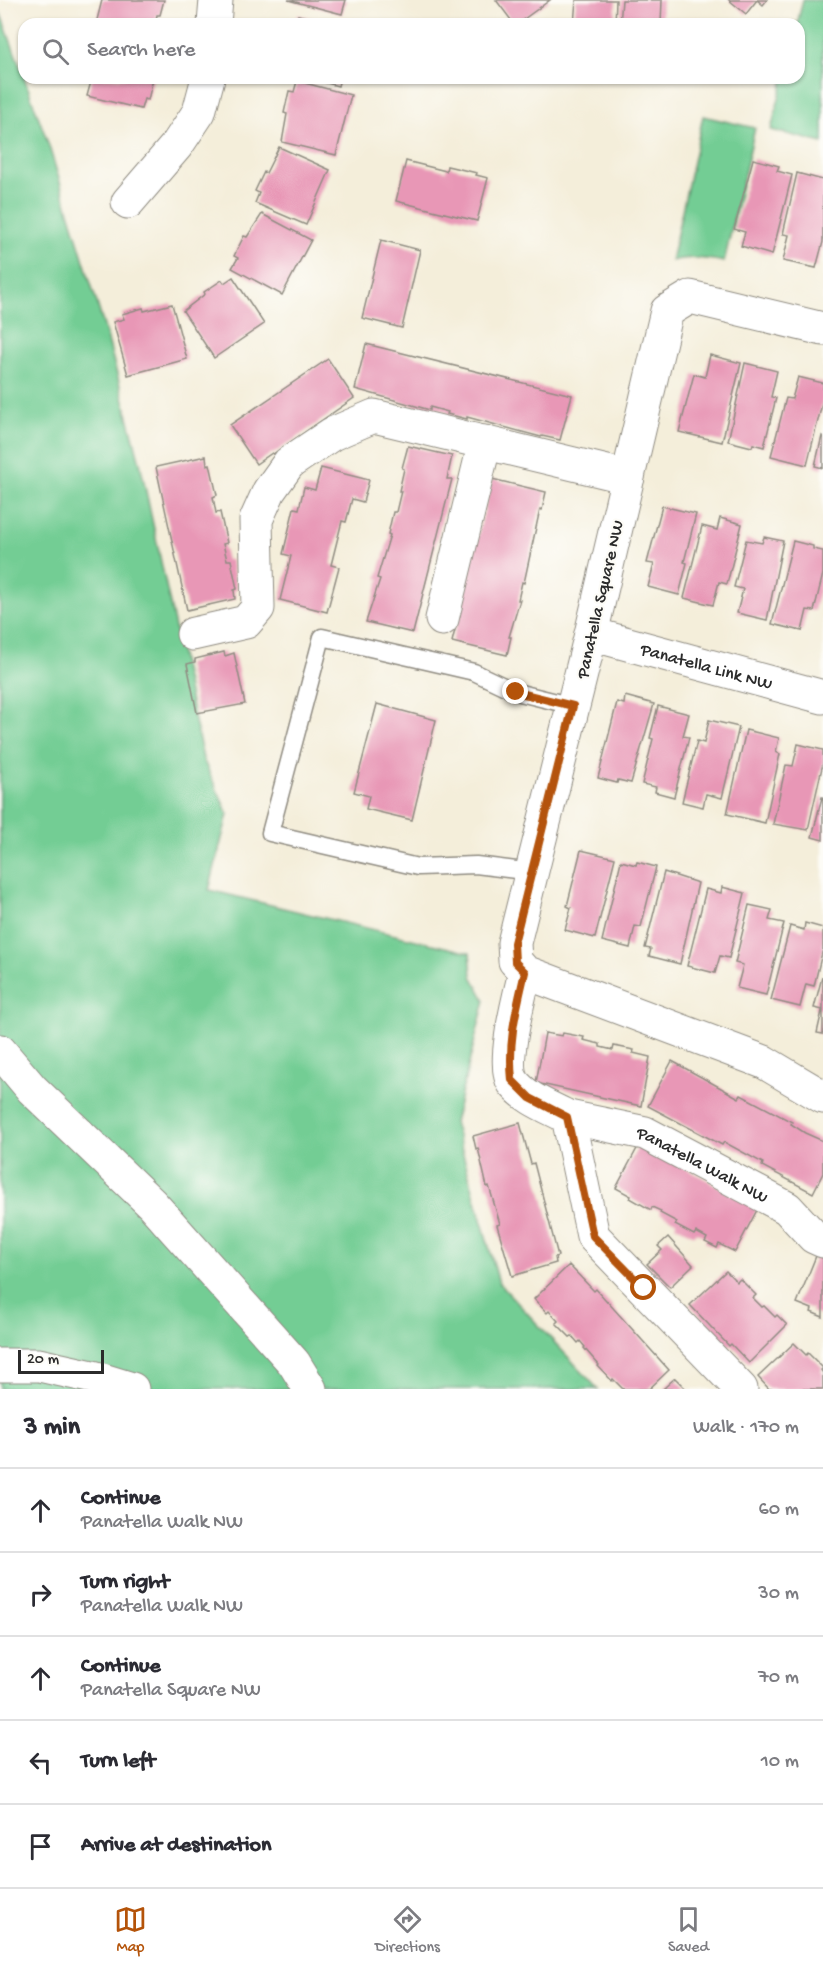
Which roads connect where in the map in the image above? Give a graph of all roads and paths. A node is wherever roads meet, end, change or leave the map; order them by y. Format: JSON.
{"nodes":[{"id":1,"x":216,"y":0,"type":"edge"},
{"id":2,"x":214,"y":18,"type":"edge"},
{"id":3,"x":206,"y":84,"type":"edge"},
{"id":4,"x":128,"y":202,"type":"dead end"},
{"id":5,"x":823,"y":330,"type":"edge"},
{"id":6,"x":485,"y":442,"type":"junction"},
{"id":7,"x":628,"y":477,"type":"junction"},
{"id":8,"x":442,"y":619,"type":"dead end"},
{"id":9,"x":194,"y":634,"type":"dead end"},
{"id":10,"x":591,"y":634,"type":"junction"},
{"id":11,"x":823,"y":697,"type":"edge"},
{"id":12,"x":573,"y":706,"type":"junction"},
{"id":13,"x":532,"y":872,"type":"junction"},
{"id":14,"x":525,"y":972,"type":"junction"},
{"id":15,"x":0,"y":1051,"type":"edge"},
{"id":16,"x":823,"y":1097,"type":"edge"},
{"id":17,"x":567,"y":1117,"type":"junction"},
{"id":18,"x":823,"y":1241,"type":"edge"},
{"id":19,"x":0,"y":1365,"type":"edge"},
{"id":20,"x":132,"y":1389,"type":"edge"},
{"id":21,"x":310,"y":1389,"type":"edge"},
{"id":22,"x":741,"y":1389,"type":"edge"}],
"edges":[{"from":1,"to":2,"type":"main road"},
{"from":3,"to":4,"type":"main road"},
{"from":5,"to":7,"type":"main road","name":"Panatella Square NW"},
{"from":6,"to":7,"type":"main road"},
{"from":6,"to":8,"type":"main road"},
{"from":6,"to":9,"type":"main road"},
{"from":7,"to":10,"type":"main road","name":"Panatella Square NW"},
{"from":10,"to":11,"type":"main road","name":"Panatella Link NW"},
{"from":10,"to":12,"type":"main road","name":"Panatella Square NW"},
{"from":12,"to":13,"type":"main road","name":"Panatella Square NW"},
{"from":12,"to":13,"type":"lane"},
{"from":13,"to":14,"type":"main road","name":"Panatella Square NW"},
{"from":14,"to":16,"type":"main road"},
{"from":14,"to":17,"type":"main road","name":"Panatella Walk NW"},
{"from":15,"to":21,"type":"main road"},
{"from":17,"to":18,"type":"main road","name":"Panatella Walk NW"},
{"from":17,"to":22,"type":"main road"},
{"from":19,"to":20,"type":"main road"}]}
